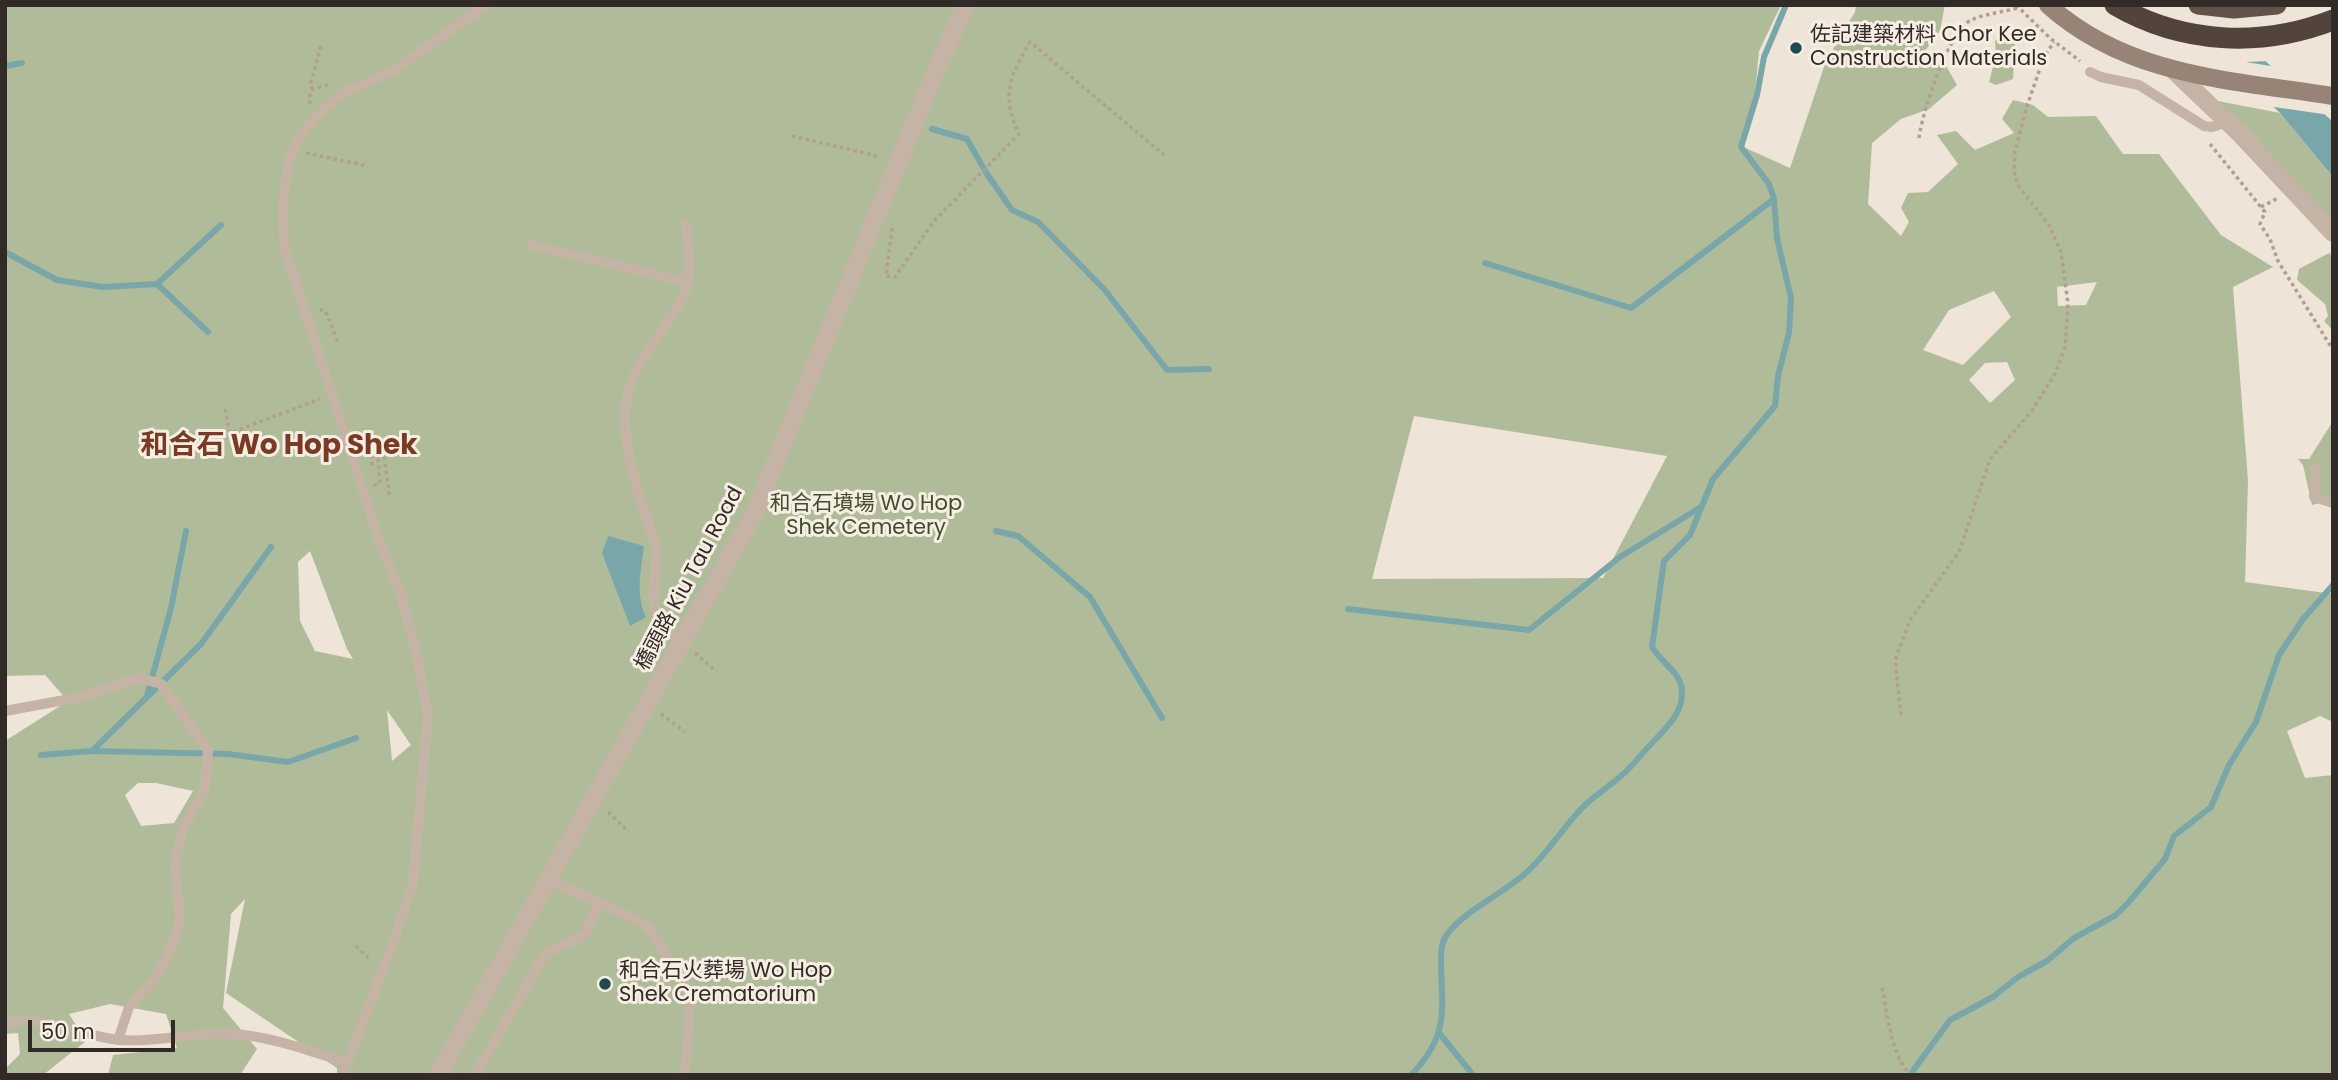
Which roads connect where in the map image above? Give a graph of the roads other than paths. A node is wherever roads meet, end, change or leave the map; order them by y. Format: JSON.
{"nodes":[{"id":1,"x":486,"y":5,"type":"edge"},
{"id":2,"x":966,"y":5,"type":"edge"},
{"id":3,"x":2048,"y":5,"type":"edge"},
{"id":4,"x":2115,"y":5,"type":"edge"},
{"id":5,"x":2198,"y":5,"type":"edge"},
{"id":6,"x":2277,"y":5,"type":"edge"},
{"id":7,"x":2333,"y":20,"type":"edge"},
{"id":8,"x":2173,"y":70,"type":"junction"},
{"id":9,"x":2090,"y":72,"type":"dead end"},
{"id":10,"x":2333,"y":96,"type":"edge"},
{"id":11,"x":2227,"y":122,"type":"junction"},
{"id":12,"x":686,"y":223,"type":"dead end"},
{"id":13,"x":2333,"y":233,"type":"edge"},
{"id":14,"x":531,"y":245,"type":"dead end"},
{"id":15,"x":687,"y":282,"type":"junction"},
{"id":16,"x":2315,"y":468,"type":"dead end"},
{"id":17,"x":2333,"y":503,"type":"edge"},
{"id":18,"x":687,"y":648,"type":"junction"},
{"id":19,"x":5,"y":711,"type":"edge"},
{"id":20,"x":549,"y":880,"type":"junction"},
{"id":21,"x":599,"y":903,"type":"junction"},
{"id":22,"x":5,"y":1023,"type":"edge"},
{"id":23,"x":118,"y":1040,"type":"junction"},
{"id":24,"x":346,"y":1062,"type":"junction"},
{"id":25,"x":343,"y":1075,"type":"edge"},
{"id":26,"x":438,"y":1075,"type":"edge"},
{"id":27,"x":475,"y":1075,"type":"edge"},
{"id":28,"x":682,"y":1075,"type":"edge"}],
"edges":[{"from":1,"to":24,"type":"lane"},
{"from":2,"to":18,"type":"street","name":"橋頭路 Kiu Tau Road"},
{"from":3,"to":8,"type":"main road"},
{"from":4,"to":7,"type":"highway"},
{"from":5,"to":6,"type":"highway"},
{"from":8,"to":10,"type":"main road"},
{"from":8,"to":11,"type":"street"},
{"from":9,"to":11,"type":"lane"},
{"from":11,"to":13,"type":"street"},
{"from":12,"to":15,"type":"lane"},
{"from":14,"to":15,"type":"lane"},
{"from":15,"to":18,"type":"lane"},
{"from":16,"to":17,"type":"lane"},
{"from":18,"to":20,"type":"street","name":"橋頭路 Kiu Tau Road"},
{"from":19,"to":23,"type":"lane"},
{"from":20,"to":21,"type":"lane"},
{"from":20,"to":26,"type":"street","name":"橋頭路 Kiu Tau Road"},
{"from":21,"to":27,"type":"lane"},
{"from":21,"to":28,"type":"lane"},
{"from":22,"to":23,"type":"lane"},
{"from":23,"to":24,"type":"lane"},
{"from":24,"to":25,"type":"lane"}]}
